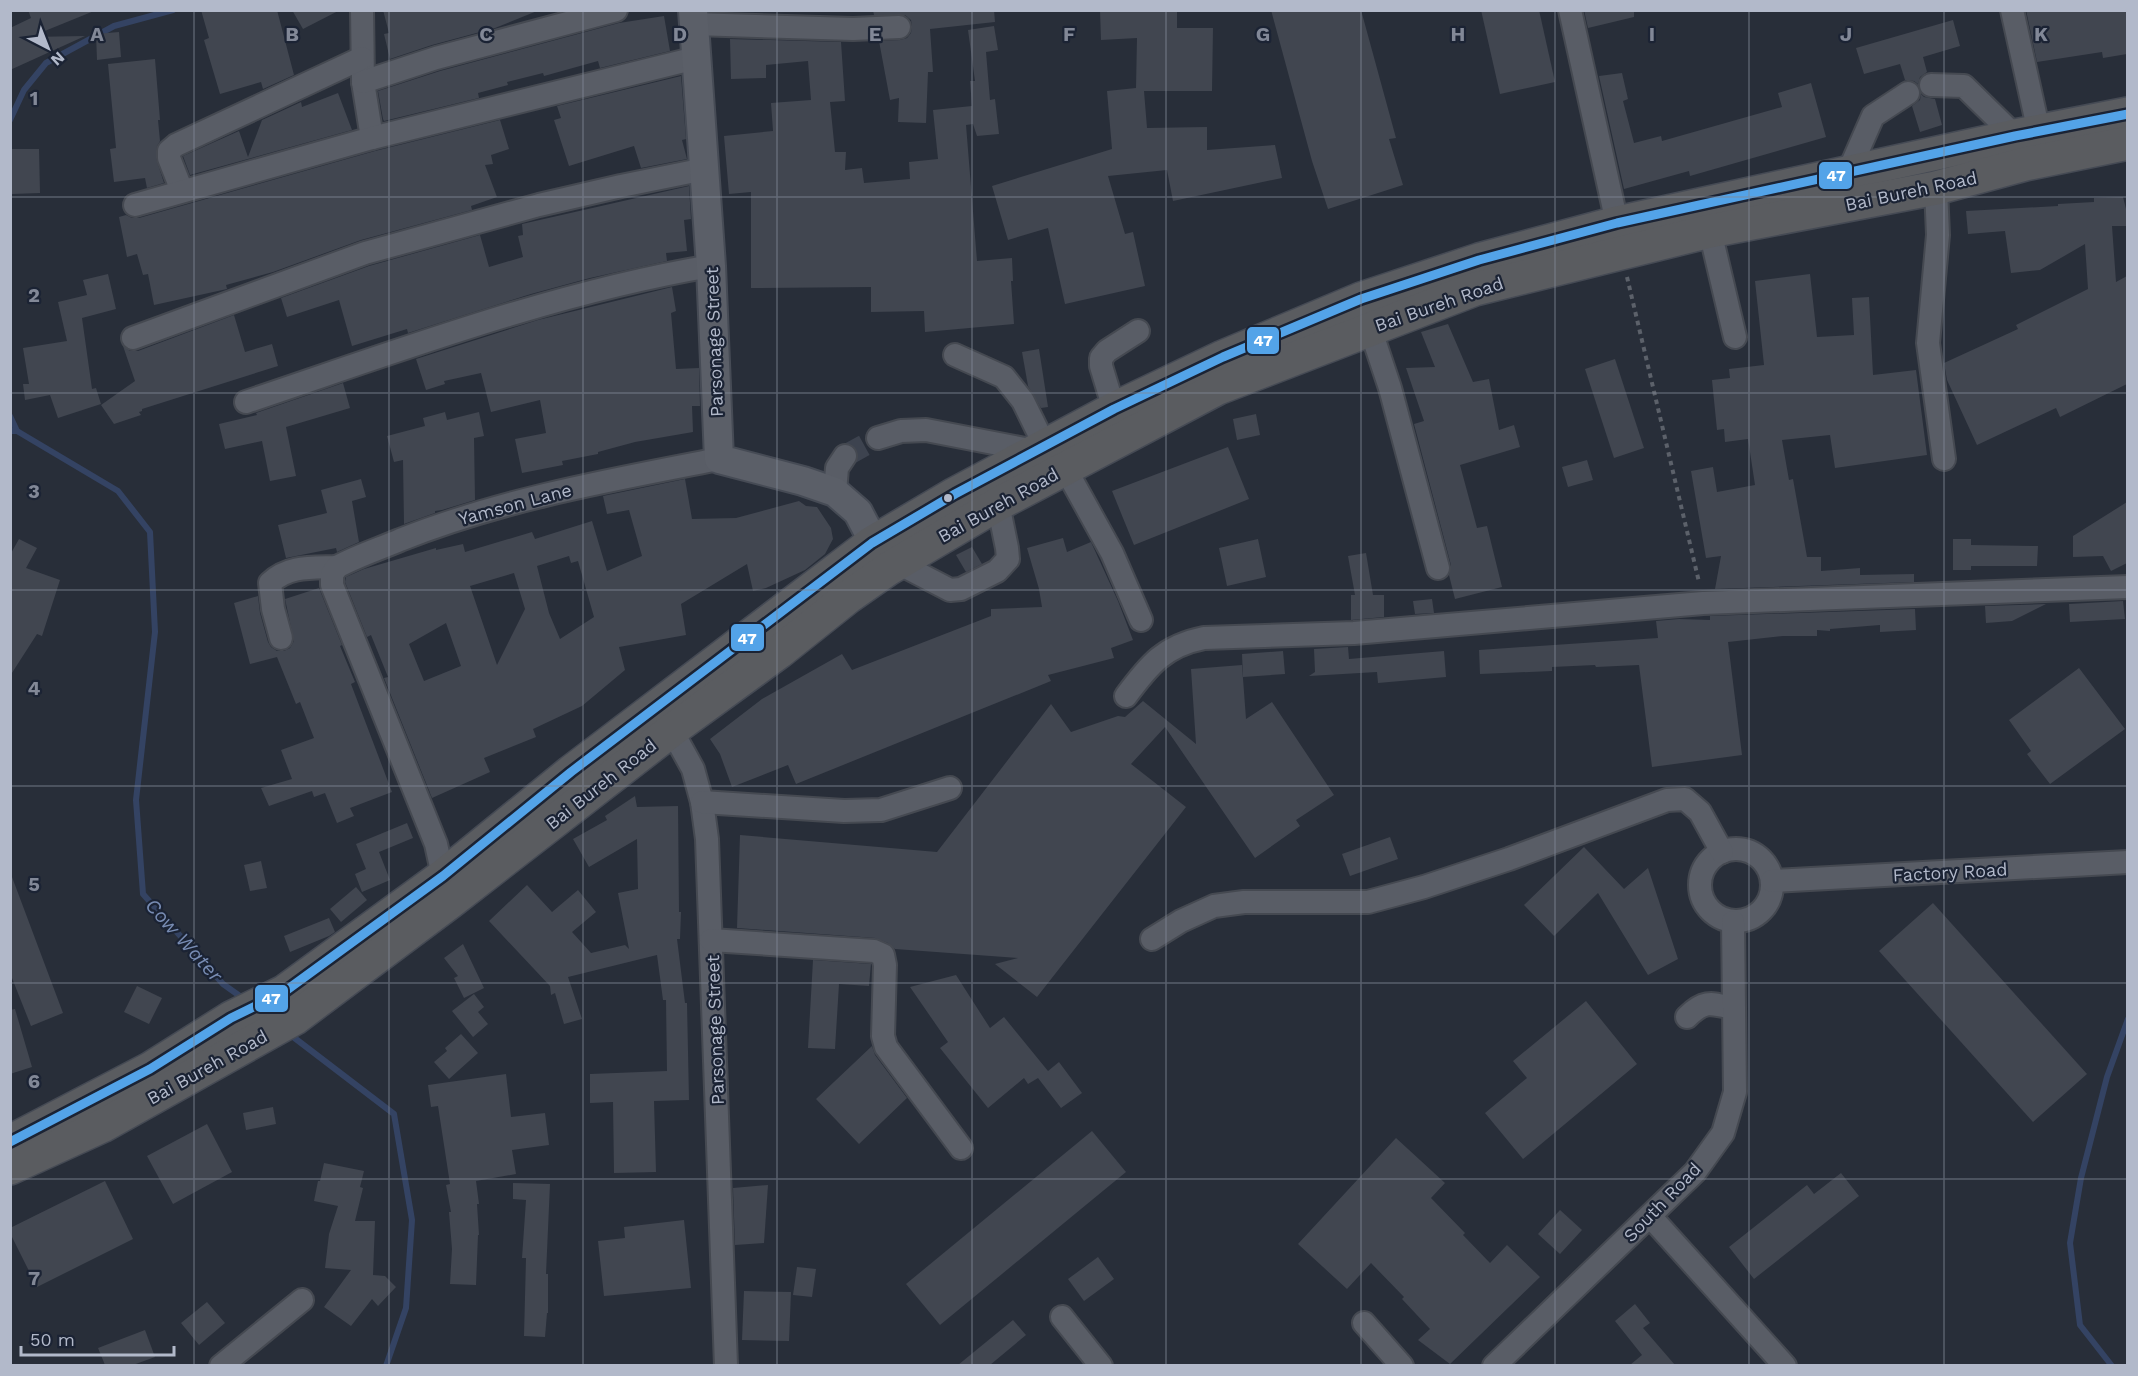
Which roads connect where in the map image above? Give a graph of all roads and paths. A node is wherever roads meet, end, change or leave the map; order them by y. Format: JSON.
{"nodes":[{"id":1,"x":362,"y":10,"type":"edge"},
{"id":2,"x":616,"y":10,"type":"edge"},
{"id":3,"x":1570,"y":10,"type":"edge"},
{"id":4,"x":2012,"y":10,"type":"edge"},
{"id":5,"x":693,"y":17,"type":"edge"},
{"id":6,"x":899,"y":27,"type":"dead end"},
{"id":7,"x":696,"y":57,"type":"junction"},
{"id":8,"x":363,"y":58,"type":"junction"},
{"id":9,"x":363,"y":82,"type":"junction"},
{"id":10,"x":1931,"y":85,"type":"dead end"},
{"id":11,"x":1908,"y":93,"type":"dead end"},
{"id":12,"x":2127,"y":114,"type":"edge"},
{"id":13,"x":2027,"y":134,"type":"junction"},
{"id":14,"x":372,"y":138,"type":"junction"},
{"id":15,"x":2127,"y":143,"type":"edge"},
{"id":16,"x":705,"y":169,"type":"junction"},
{"id":17,"x":1848,"y":174,"type":"junction"},
{"id":18,"x":1936,"y":188,"type":"junction"},
{"id":19,"x":182,"y":191,"type":"junction"},
{"id":20,"x":135,"y":205,"type":"dead end"},
{"id":21,"x":1710,"y":231,"type":"junction"},
{"id":22,"x":1619,"y":238,"type":"junction"},
{"id":23,"x":711,"y":266,"type":"junction"},
{"id":24,"x":1365,"y":313,"type":"junction"},
{"id":25,"x":1138,"y":331,"type":"dead end"},
{"id":26,"x":1735,"y":337,"type":"dead end"},
{"id":27,"x":133,"y":338,"type":"dead end"},
{"id":28,"x":955,"y":355,"type":"dead end"},
{"id":29,"x":246,"y":402,"type":"dead end"},
{"id":30,"x":1114,"y":409,"type":"junction"},
{"id":31,"x":878,"y":438,"type":"tunnel mouth"},
{"id":32,"x":1048,"y":455,"type":"junction"},
{"id":33,"x":845,"y":456,"type":"tunnel mouth"},
{"id":34,"x":719,"y":459,"type":"junction"},
{"id":35,"x":1944,"y":459,"type":"dead end"},
{"id":36,"x":835,"y":492,"type":"junction"},
{"id":37,"x":998,"y":504,"type":"junction"},
{"id":38,"x":886,"y":558,"type":"junction"},
{"id":39,"x":1438,"y":568,"type":"dead end"},
{"id":40,"x":335,"y":576,"type":"junction"},
{"id":41,"x":2127,"y":587,"type":"edge"},
{"id":42,"x":1703,"y":603,"type":"junction"},
{"id":43,"x":1141,"y":620,"type":"dead end"},
{"id":44,"x":281,"y":638,"type":"dead end"},
{"id":45,"x":1126,"y":696,"type":"dead end"},
{"id":46,"x":664,"y":718,"type":"junction"},
{"id":47,"x":950,"y":788,"type":"dead end"},
{"id":48,"x":702,"y":802,"type":"junction"},
{"id":49,"x":1722,"y":852,"type":"junction"},
{"id":50,"x":2127,"y":862,"type":"edge"},
{"id":51,"x":443,"y":876,"type":"junction"},
{"id":52,"x":1772,"y":881,"type":"junction"},
{"id":53,"x":1733,"y":921,"type":"junction"},
{"id":54,"x":1152,"y":939,"type":"dead end"},
{"id":55,"x":711,"y":940,"type":"junction"},
{"id":56,"x":289,"y":1005,"type":"junction"},
{"id":57,"x":1732,"y":1008,"type":"junction"},
{"id":58,"x":1687,"y":1017,"type":"dead end"},
{"id":59,"x":238,"y":1032,"type":"junction"},
{"id":60,"x":10,"y":1142,"type":"edge"},
{"id":61,"x":961,"y":1148,"type":"dead end"},
{"id":62,"x":10,"y":1168,"type":"edge"},
{"id":63,"x":1650,"y":1216,"type":"junction"},
{"id":64,"x":302,"y":1300,"type":"dead end"},
{"id":65,"x":1062,"y":1317,"type":"dead end"},
{"id":66,"x":1364,"y":1323,"type":"dead end"},
{"id":67,"x":221,"y":1365,"type":"edge"},
{"id":68,"x":726,"y":1365,"type":"edge"},
{"id":69,"x":1101,"y":1365,"type":"edge"},
{"id":70,"x":1401,"y":1365,"type":"edge"},
{"id":71,"x":1494,"y":1365,"type":"edge"},
{"id":72,"x":1785,"y":1365,"type":"edge"}],
"edges":[{"from":1,"to":8,"type":"street"},
{"from":2,"to":9,"type":"street"},
{"from":3,"to":22,"type":"street"},
{"from":4,"to":13,"type":"street"},
{"from":5,"to":6,"type":"street"},
{"from":5,"to":7,"type":"main road","name":"Parsonage Street"},
{"from":7,"to":14,"type":"street"},
{"from":7,"to":16,"type":"main road","name":"Parsonage Street"},
{"from":8,"to":9,"type":"street"},
{"from":8,"to":19,"type":"street"},
{"from":9,"to":14,"type":"street"},
{"from":10,"to":13,"type":"street"},
{"from":11,"to":17,"type":"street"},
{"from":12,"to":13,"type":"highway"},
{"from":13,"to":17,"type":"highway"},
{"from":14,"to":19,"type":"street"},
{"from":15,"to":18,"type":"highway","name":"Bai Bureh Road"},
{"from":16,"to":23,"type":"main road","name":"Parsonage Street"},
{"from":16,"to":27,"type":"street"},
{"from":17,"to":22,"type":"highway"},
{"from":18,"to":21,"type":"highway","name":"Bai Bureh Road"},
{"from":18,"to":35,"type":"street"},
{"from":19,"to":20,"type":"street"},
{"from":21,"to":22,"type":"highway","name":"Bai Bureh Road"},
{"from":21,"to":26,"type":"street"},
{"from":22,"to":24,"type":"highway","name":"Bai Bureh Road"},
{"from":22,"to":42,"type":"path"},
{"from":23,"to":29,"type":"street"},
{"from":23,"to":34,"type":"main road","name":"Parsonage Street"},
{"from":24,"to":30,"type":"highway"},
{"from":24,"to":32,"type":"highway","name":"Bai Bureh Road"},
{"from":24,"to":39,"type":"street"},
{"from":25,"to":30,"type":"street"},
{"from":28,"to":32,"type":"street"},
{"from":30,"to":32,"type":"highway"},
{"from":31,"to":32,"type":"street"},
{"from":32,"to":37,"type":"highway","name":"Bai Bureh Road"},
{"from":32,"to":38,"type":"highway"},
{"from":32,"to":43,"type":"street"},
{"from":33,"to":36,"type":"street"},
{"from":34,"to":36,"type":"main road"},
{"from":34,"to":40,"type":"street","name":"Yamson Lane"},
{"from":36,"to":38,"type":"main road"},
{"from":37,"to":38,"type":"highway","name":"Bai Bureh Road"},
{"from":37,"to":38,"type":"street"},
{"from":38,"to":46,"type":"highway","name":"Bai Bureh Road"},
{"from":40,"to":44,"type":"street"},
{"from":40,"to":51,"type":"street"},
{"from":41,"to":42,"type":"street"},
{"from":42,"to":45,"type":"street"},
{"from":46,"to":48,"type":"street","name":"Parsonage Street"},
{"from":46,"to":51,"type":"highway"},
{"from":46,"to":56,"type":"highway","name":"Bai Bureh Road"},
{"from":47,"to":48,"type":"street"},
{"from":48,"to":55,"type":"street","name":"Parsonage Street"},
{"from":49,"to":52,"type":"street"},
{"from":49,"to":53,"type":"street"},
{"from":49,"to":54,"type":"street"},
{"from":50,"to":52,"type":"street","name":"Factory Road"},
{"from":51,"to":56,"type":"highway"},
{"from":52,"to":53,"type":"street"},
{"from":53,"to":57,"type":"street","name":"South Road"},
{"from":55,"to":61,"type":"street"},
{"from":55,"to":68,"type":"street","name":"Parsonage Street"},
{"from":56,"to":59,"type":"highway","name":"Bai Bureh Road"},
{"from":57,"to":58,"type":"street"},
{"from":57,"to":63,"type":"street","name":"South Road"},
{"from":59,"to":60,"type":"highway","name":"Bai Bureh Road"},
{"from":59,"to":62,"type":"highway","name":"Bai Bureh Road"},
{"from":63,"to":71,"type":"street","name":"South Road"},
{"from":63,"to":72,"type":"street"},
{"from":64,"to":67,"type":"street"},
{"from":65,"to":69,"type":"street"},
{"from":66,"to":70,"type":"street"}]}
